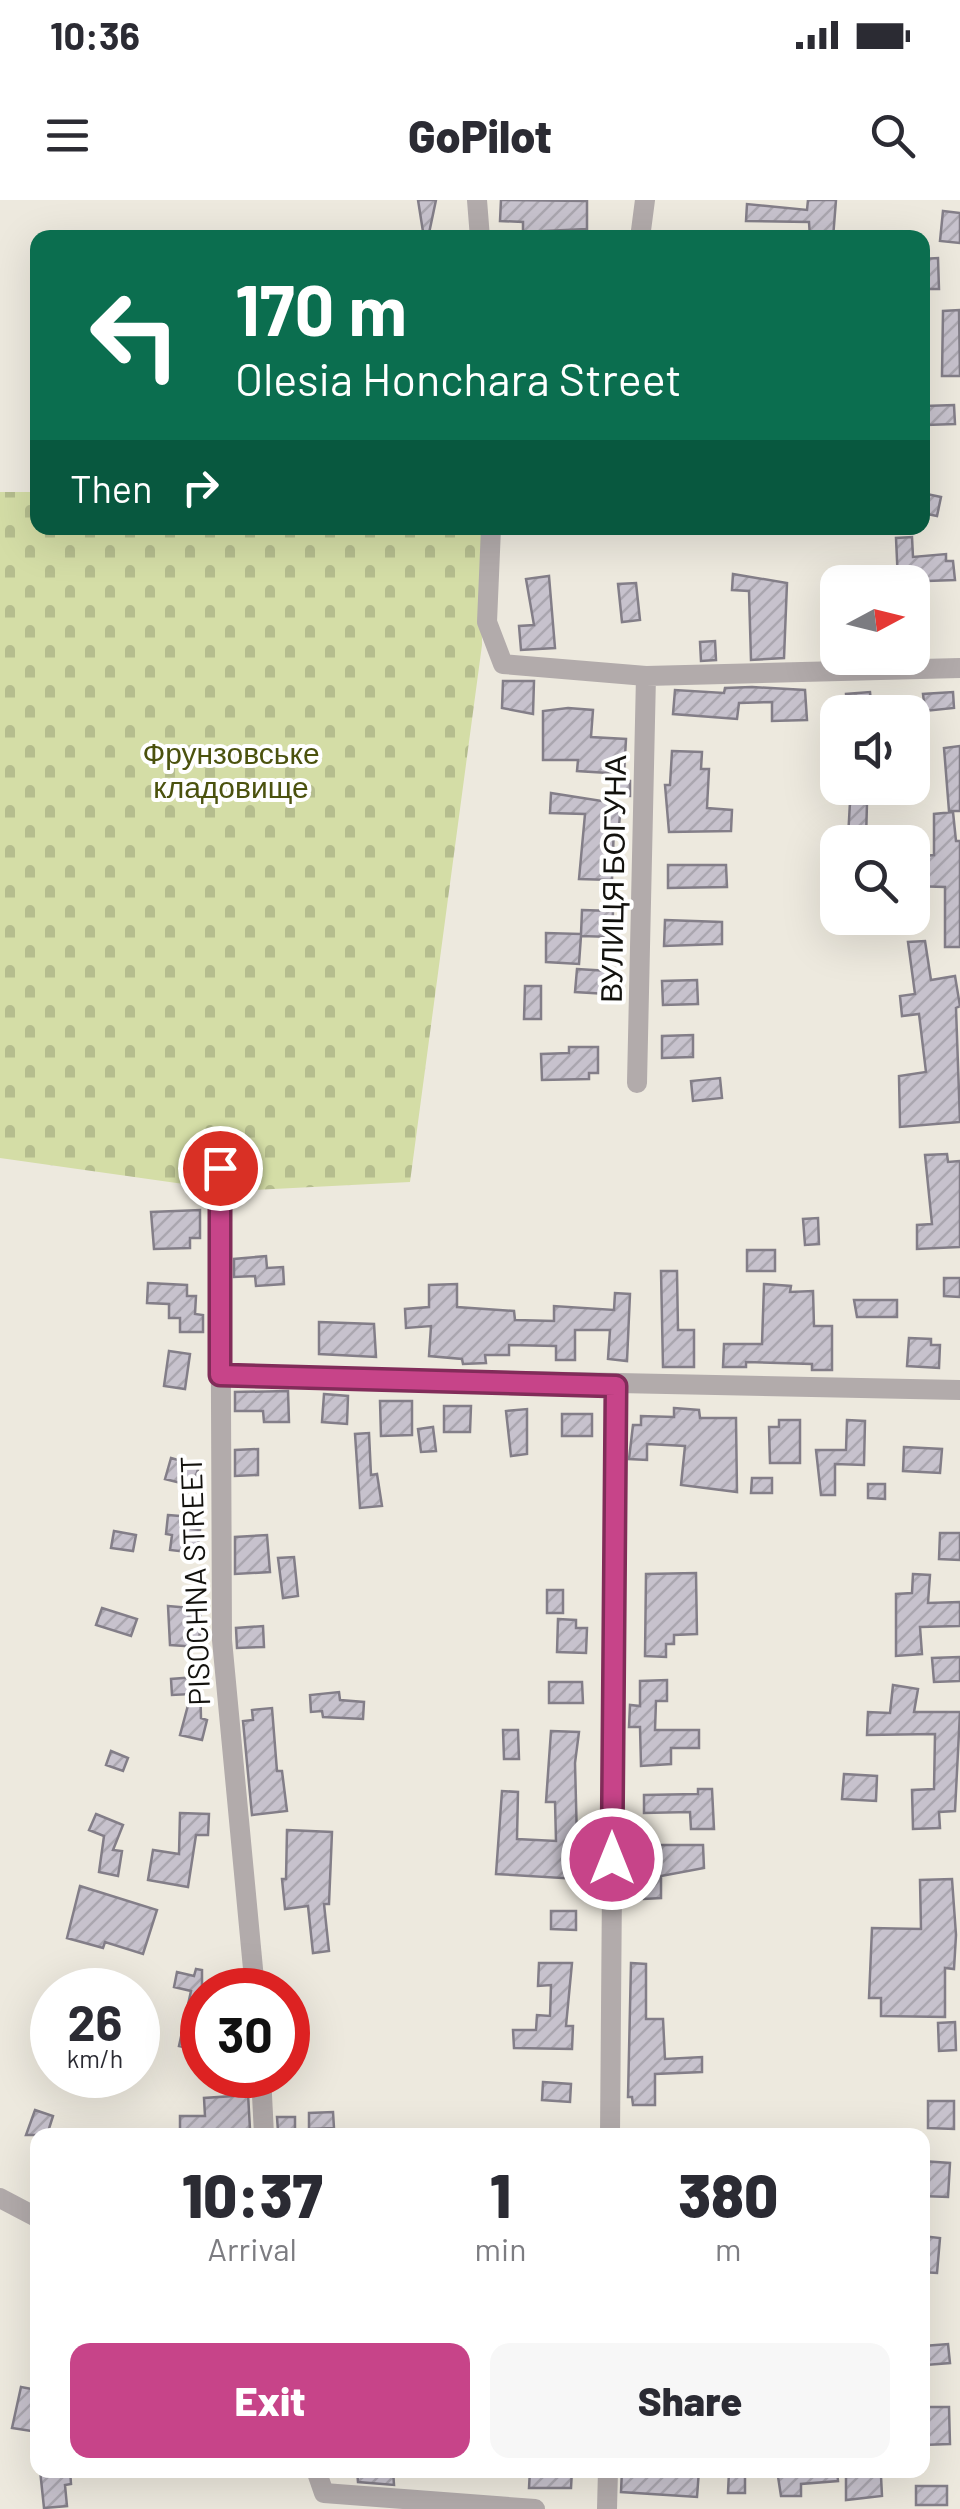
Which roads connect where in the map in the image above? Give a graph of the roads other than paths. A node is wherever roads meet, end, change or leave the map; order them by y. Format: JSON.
{"nodes":[{"id":1,"x":477,"y":200,"type":"edge"},
{"id":2,"x":645,"y":200,"type":"edge"},
{"id":3,"x":479,"y":230,"type":"edge"},
{"id":4,"x":641,"y":230,"type":"edge"},
{"id":5,"x":492,"y":535,"type":"edge"},
{"id":6,"x":960,"y":668,"type":"edge"},
{"id":7,"x":646,"y":676,"type":"junction"},
{"id":8,"x":637,"y":1083,"type":"dead end"},
{"id":9,"x":220,"y":1168,"type":"dead end"},
{"id":10,"x":220,"y":1375,"type":"junction"},
{"id":11,"x":616,"y":1386,"type":"junction"},
{"id":12,"x":960,"y":1390,"type":"edge"},
{"id":13,"x":252,"y":1968,"type":"edge"},
{"id":14,"x":263,"y":2098,"type":"edge"},
{"id":15,"x":264,"y":2128,"type":"edge"},
{"id":16,"x":610,"y":2128,"type":"edge"},
{"id":17,"x":0,"y":2198,"type":"edge"},
{"id":18,"x":30,"y":2214,"type":"edge"},
{"id":19,"x":608,"y":2478,"type":"edge"},
{"id":20,"x":324,"y":2501,"type":"edge"},
{"id":21,"x":534,"y":2509,"type":"edge"},
{"id":22,"x":608,"y":2509,"type":"edge"}],
"edges":[{"from":1,"to":3,"type":"street"},
{"from":2,"to":4,"type":"street"},
{"from":5,"to":7,"type":"street"},
{"from":6,"to":7,"type":"street"},
{"from":7,"to":8,"type":"street","name":"ВУЛИЦЯ БОГУНА"},
{"from":9,"to":10,"type":"street","name":"PISOCHNA STREET"},
{"from":10,"to":11,"type":"street"},
{"from":10,"to":13,"type":"street","name":"PISOCHNA STREET"},
{"from":11,"to":12,"type":"street"},
{"from":11,"to":16,"type":"street"},
{"from":14,"to":15,"type":"street"},
{"from":17,"to":18,"type":"street"},
{"from":19,"to":22,"type":"street"},
{"from":20,"to":21,"type":"street"}]}
